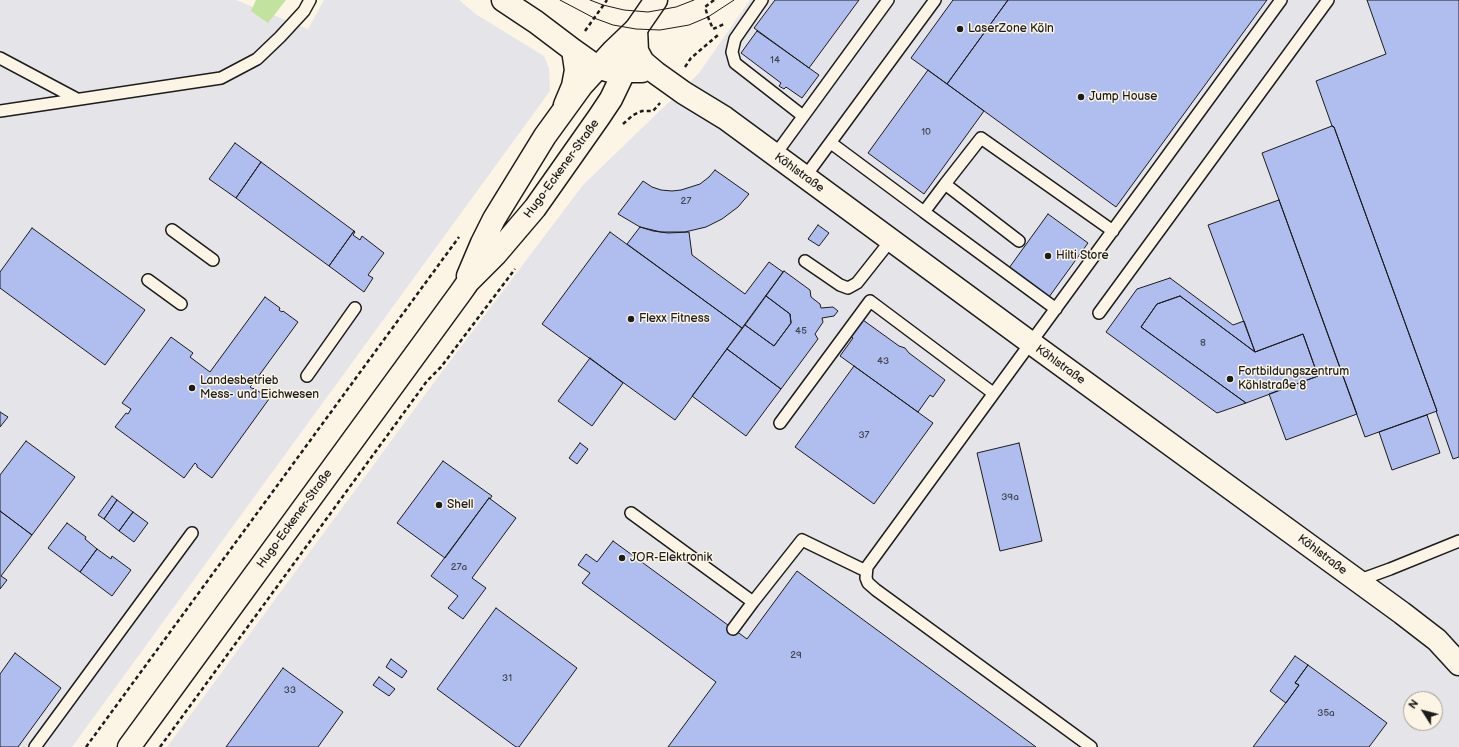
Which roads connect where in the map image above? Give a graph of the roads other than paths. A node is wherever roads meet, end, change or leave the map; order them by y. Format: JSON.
{"nodes":[{"id":1,"x":310,"y":0,"type":"edge"},
{"id":2,"x":503,"y":0,"type":"edge"},
{"id":3,"x":656,"y":0,"type":"edge"},
{"id":4,"x":762,"y":0,"type":"edge"},
{"id":5,"x":888,"y":0,"type":"edge"},
{"id":6,"x":935,"y":0,"type":"edge"},
{"id":7,"x":1281,"y":0,"type":"edge"},
{"id":8,"x":1328,"y":0,"type":"edge"},
{"id":9,"x":636,"y":29,"type":"junction"},
{"id":10,"x":572,"y":50,"type":"junction"},
{"id":11,"x":0,"y":58,"type":"edge"},
{"id":12,"x":611,"y":70,"type":"junction"},
{"id":13,"x":664,"y":79,"type":"junction"},
{"id":14,"x":77,"y":99,"type":"junction"},
{"id":15,"x":611,"y":100,"type":"junction"},
{"id":16,"x":564,"y":108,"type":"junction"},
{"id":17,"x":0,"y":111,"type":"edge"},
{"id":18,"x":803,"y":116,"type":"junction"},
{"id":19,"x":599,"y":117,"type":"junction"},
{"id":20,"x":831,"y":143,"type":"junction"},
{"id":21,"x":775,"y":155,"type":"junction"},
{"id":22,"x":805,"y":177,"type":"junction"},
{"id":23,"x":945,"y":184,"type":"junction"},
{"id":24,"x":924,"y":212,"type":"junction"},
{"id":25,"x":172,"y":230,"type":"dead end"},
{"id":26,"x":1113,"y":231,"type":"junction"},
{"id":27,"x":891,"y":240,"type":"junction"},
{"id":28,"x":1020,"y":241,"type":"dead end"},
{"id":29,"x":213,"y":260,"type":"dead end"},
{"id":30,"x":805,"y":261,"type":"dead end"},
{"id":31,"x":148,"y":280,"type":"dead end"},
{"id":32,"x":461,"y":292,"type":"junction"},
{"id":33,"x":181,"y":304,"type":"dead end"},
{"id":34,"x":355,"y":308,"type":"dead end"},
{"id":35,"x":1056,"y":309,"type":"junction"},
{"id":36,"x":1098,"y":314,"type":"dead end"},
{"id":37,"x":1031,"y":344,"type":"junction"},
{"id":38,"x":307,"y":376,"type":"dead end"},
{"id":39,"x":993,"y":393,"type":"junction"},
{"id":40,"x":780,"y":423,"type":"dead end"},
{"id":41,"x":631,"y":513,"type":"dead end"},
{"id":42,"x":192,"y":533,"type":"dead end"},
{"id":43,"x":1459,"y":541,"type":"edge"},
{"id":44,"x":866,"y":571,"type":"junction"},
{"id":45,"x":1356,"y":581,"type":"junction"},
{"id":46,"x":753,"y":602,"type":"junction"},
{"id":47,"x":733,"y":629,"type":"dead end"},
{"id":48,"x":1459,"y":664,"type":"edge"},
{"id":49,"x":35,"y":747,"type":"edge"},
{"id":50,"x":129,"y":747,"type":"edge"},
{"id":51,"x":1091,"y":747,"type":"edge"}],
"edges":[{"from":1,"to":14,"type":"lane"},
{"from":2,"to":10,"type":"street"},
{"from":3,"to":9,"type":"street","name":"Hugo-Eckener-Straße"},
{"from":4,"to":18,"type":"lane"},
{"from":5,"to":18,"type":"lane"},
{"from":6,"to":20,"type":"lane"},
{"from":7,"to":26,"type":"lane"},
{"from":8,"to":36,"type":"lane"},
{"from":9,"to":10,"type":"street"},
{"from":9,"to":12,"type":"street","name":"Hugo-Eckener-Straße"},
{"from":9,"to":13,"type":"street","name":"Köhlstraße"},
{"from":10,"to":12,"type":"street"},
{"from":10,"to":16,"type":"street"},
{"from":11,"to":14,"type":"lane"},
{"from":12,"to":13,"type":"street","name":"Köhlstraße"},
{"from":12,"to":15,"type":"street","name":"Hugo-Eckener-Straße"},
{"from":12,"to":16,"type":"street","name":"Hugo-Eckener-Straße"},
{"from":12,"to":19,"type":"street"},
{"from":13,"to":15,"type":"street"},
{"from":13,"to":21,"type":"street","name":"Köhlstraße"},
{"from":14,"to":17,"type":"lane"},
{"from":15,"to":19,"type":"street","name":"Hugo-Eckener-Straße"},
{"from":16,"to":32,"type":"street","name":"Hugo-Eckener-Straße"},
{"from":18,"to":21,"type":"lane"},
{"from":19,"to":32,"type":"street","name":"Hugo-Eckener-Straße"},
{"from":20,"to":22,"type":"lane"},
{"from":20,"to":24,"type":"lane"},
{"from":21,"to":22,"type":"street","name":"Köhlstraße"},
{"from":22,"to":27,"type":"street","name":"Köhlstraße"},
{"from":23,"to":24,"type":"lane"},
{"from":23,"to":26,"type":"lane"},
{"from":23,"to":28,"type":"lane"},
{"from":24,"to":35,"type":"lane"},
{"from":25,"to":29,"type":"lane"},
{"from":26,"to":35,"type":"lane"},
{"from":27,"to":30,"type":"lane"},
{"from":27,"to":37,"type":"street","name":"Köhlstraße"},
{"from":31,"to":33,"type":"lane"},
{"from":32,"to":50,"type":"street","name":"Hugo-Eckener-Straße"},
{"from":34,"to":38,"type":"lane"},
{"from":35,"to":37,"type":"lane"},
{"from":37,"to":39,"type":"lane"},
{"from":37,"to":45,"type":"street","name":"Köhlstraße"},
{"from":39,"to":40,"type":"lane"},
{"from":39,"to":44,"type":"lane"},
{"from":41,"to":46,"type":"lane"},
{"from":42,"to":49,"type":"lane"},
{"from":43,"to":45,"type":"lane"},
{"from":44,"to":46,"type":"lane"},
{"from":44,"to":51,"type":"lane"},
{"from":45,"to":48,"type":"street","name":"Köhlstraße"},
{"from":46,"to":47,"type":"lane"}]}
